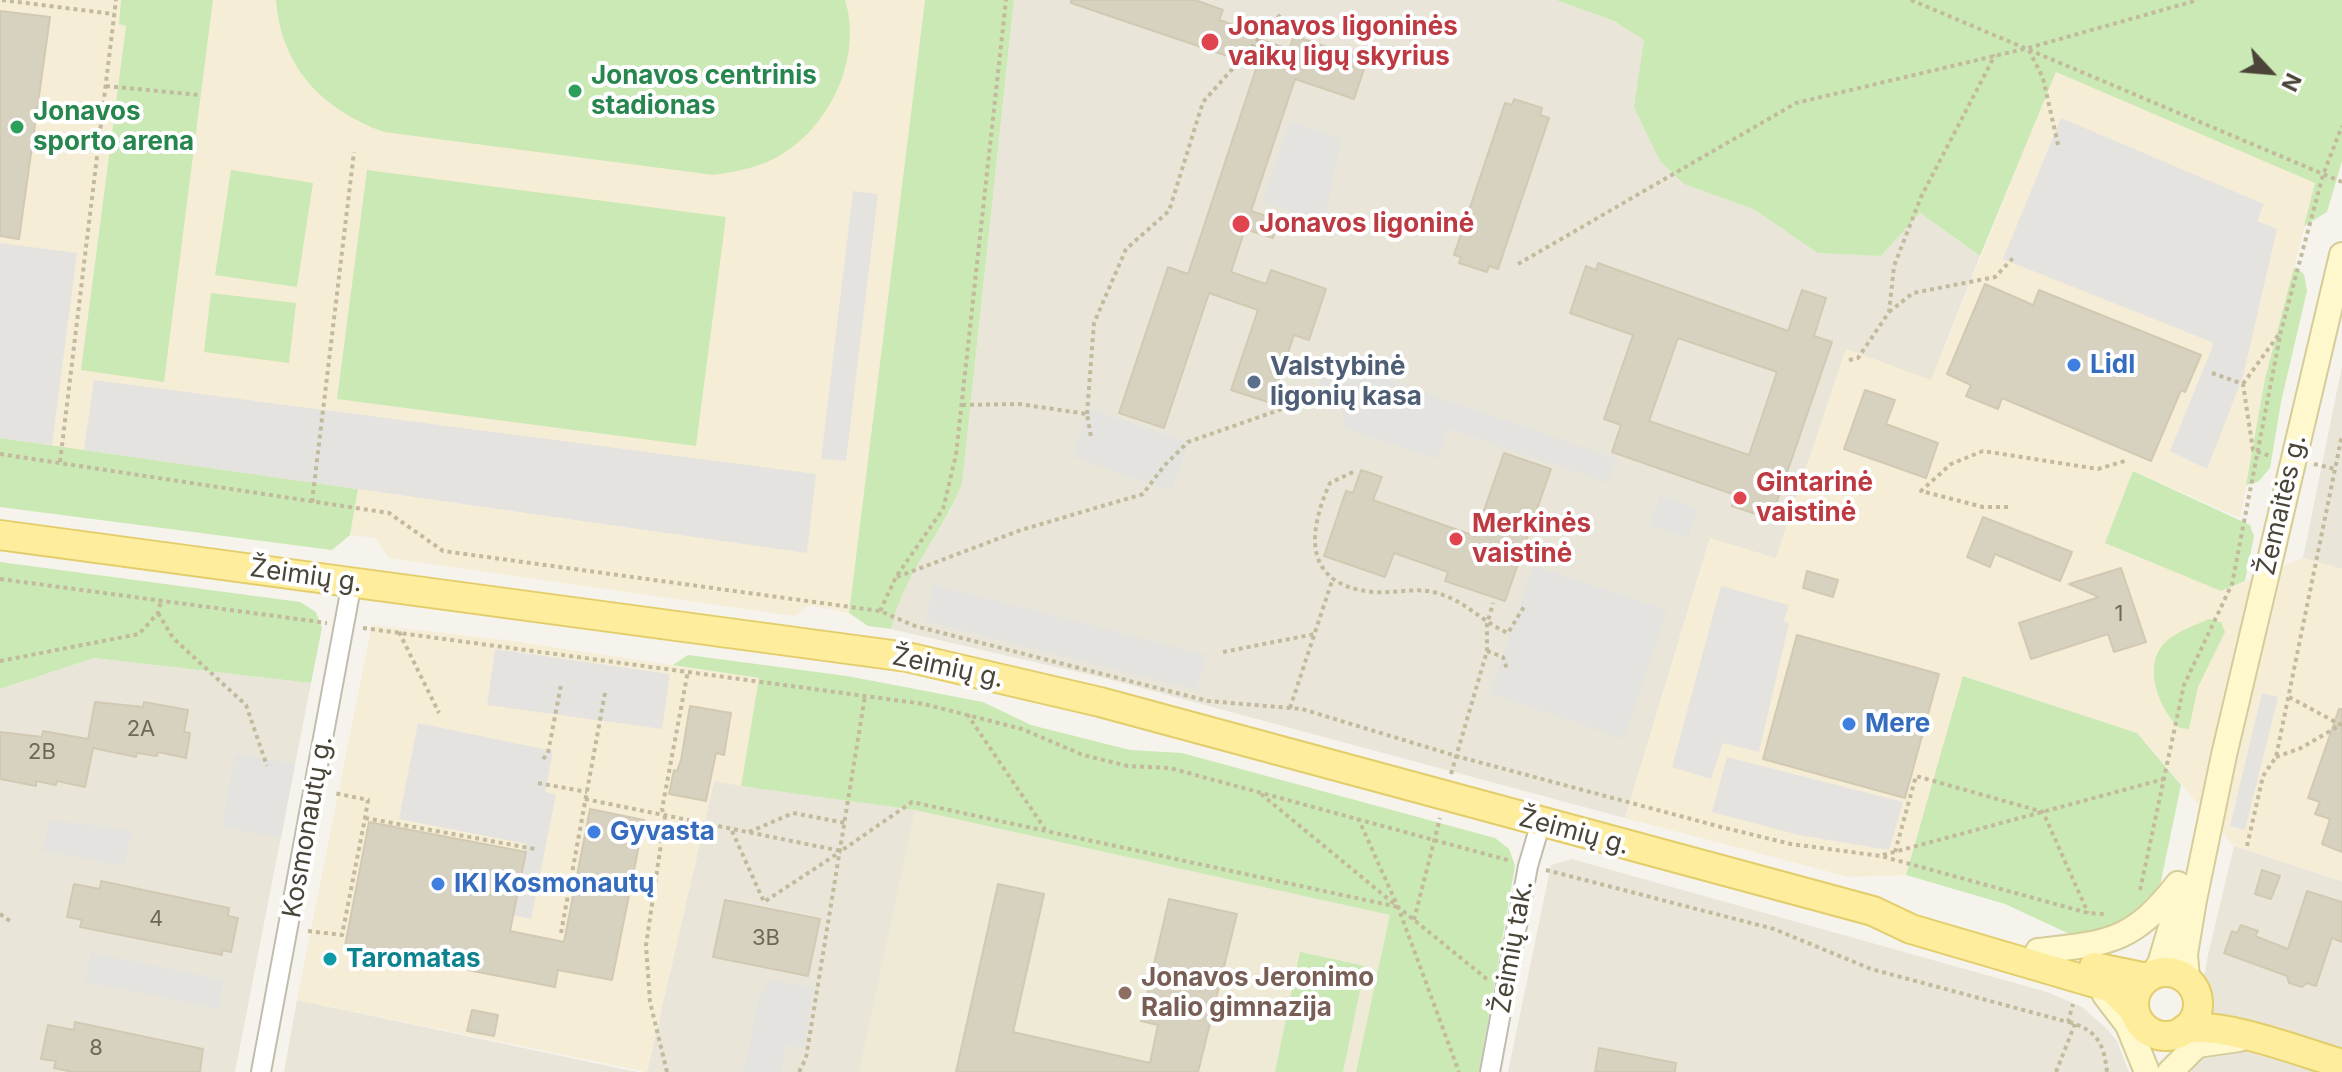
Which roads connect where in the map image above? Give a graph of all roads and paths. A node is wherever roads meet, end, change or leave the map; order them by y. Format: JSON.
{"nodes":[{"id":1,"x":2,"y":0,"type":"edge"},
{"id":2,"x":69,"y":0,"type":"edge"},
{"id":3,"x":116,"y":0,"type":"edge"},
{"id":4,"x":1006,"y":0,"type":"edge"},
{"id":5,"x":1911,"y":0,"type":"edge"},
{"id":6,"x":2198,"y":0,"type":"edge"},
{"id":7,"x":71,"y":8,"type":"junction"},
{"id":8,"x":1283,"y":12,"type":"dead end"},
{"id":9,"x":114,"y":14,"type":"junction"},
{"id":10,"x":2028,"y":48,"type":"junction"},
{"id":11,"x":1995,"y":55,"type":"junction"},
{"id":12,"x":106,"y":86,"type":"junction"},
{"id":13,"x":199,"y":95,"type":"dead end"},
{"id":14,"x":2342,"y":126,"type":"edge"},
{"id":15,"x":2059,"y":149,"type":"dead end"},
{"id":16,"x":354,"y":152,"type":"dead end"},
{"id":17,"x":2323,"y":175,"type":"junction"},
{"id":18,"x":2342,"y":182,"type":"edge"},
{"id":19,"x":2342,"y":255,"type":"edge"},
{"id":20,"x":2014,"y":257,"type":"dead end"},
{"id":21,"x":1518,"y":264,"type":"dead end"},
{"id":22,"x":1889,"y":312,"type":"junction"},
{"id":23,"x":2281,"y":331,"type":"junction"},
{"id":24,"x":1849,"y":360,"type":"dead end"},
{"id":25,"x":2212,"y":373,"type":"dead end"},
{"id":26,"x":2243,"y":384,"type":"junction"},
{"id":27,"x":1302,"y":402,"type":"dead end"},
{"id":28,"x":962,"y":405,"type":"junction"},
{"id":29,"x":1087,"y":414,"type":"junction"},
{"id":30,"x":2342,"y":435,"type":"edge"},
{"id":31,"x":1091,"y":437,"type":"dead end"},
{"id":32,"x":0,"y":454,"type":"edge"},
{"id":33,"x":2258,"y":454,"type":"junction"},
{"id":34,"x":2128,"y":460,"type":"dead end"},
{"id":35,"x":2293,"y":460,"type":"junction"},
{"id":36,"x":60,"y":462,"type":"junction"},
{"id":37,"x":2335,"y":469,"type":"junction"},
{"id":38,"x":1353,"y":472,"type":"dead end"},
{"id":39,"x":312,"y":502,"type":"junction"},
{"id":40,"x":2008,"y":507,"type":"dead end"},
{"id":41,"x":0,"y":535,"type":"edge"},
{"id":42,"x":896,"y":577,"type":"junction"},
{"id":43,"x":1333,"y":578,"type":"junction"},
{"id":44,"x":0,"y":579,"type":"edge"},
{"id":45,"x":352,"y":582,"type":"junction"},
{"id":46,"x":161,"y":600,"type":"junction"},
{"id":47,"x":1493,"y":603,"type":"dead end"},
{"id":48,"x":1525,"y":605,"type":"dead end"},
{"id":49,"x":880,"y":611,"type":"junction"},
{"id":50,"x":158,"y":613,"type":"junction"},
{"id":51,"x":1487,"y":624,"type":"junction"},
{"id":52,"x":344,"y":625,"type":"junction"},
{"id":53,"x":399,"y":632,"type":"junction"},
{"id":54,"x":1315,"y":634,"type":"junction"},
{"id":55,"x":1487,"y":651,"type":"junction"},
{"id":56,"x":1223,"y":652,"type":"dead end"},
{"id":57,"x":0,"y":661,"type":"edge"},
{"id":58,"x":1507,"y":669,"type":"dead end"},
{"id":59,"x":688,"y":671,"type":"junction"},
{"id":60,"x":561,"y":685,"type":"dead end"},
{"id":61,"x":605,"y":693,"type":"dead end"},
{"id":62,"x":865,"y":696,"type":"junction"},
{"id":63,"x":2289,"y":697,"type":"junction"},
{"id":64,"x":1290,"y":708,"type":"junction"},
{"id":65,"x":965,"y":712,"type":"junction"},
{"id":66,"x":439,"y":713,"type":"dead end"},
{"id":67,"x":2342,"y":724,"type":"edge"},
{"id":68,"x":2224,"y":755,"type":"junction"},
{"id":69,"x":1456,"y":756,"type":"junction"},
{"id":70,"x":2276,"y":757,"type":"junction"},
{"id":71,"x":543,"y":759,"type":"dead end"},
{"id":72,"x":267,"y":766,"type":"dead end"},
{"id":73,"x":2165,"y":779,"type":"junction"},
{"id":74,"x":538,"y":783,"type":"dead end"},
{"id":75,"x":587,"y":792,"type":"junction"},
{"id":76,"x":1259,"y":792,"type":"junction"},
{"id":77,"x":332,"y":793,"type":"dead end"},
{"id":78,"x":1446,"y":796,"type":"junction"},
{"id":79,"x":585,"y":799,"type":"junction"},
{"id":80,"x":2043,"y":812,"type":"junction"},
{"id":81,"x":665,"y":817,"type":"junction"},
{"id":82,"x":365,"y":818,"type":"junction"},
{"id":83,"x":1358,"y":818,"type":"junction"},
{"id":84,"x":1541,"y":822,"type":"junction"},
{"id":85,"x":846,"y":823,"type":"junction"},
{"id":86,"x":732,"y":831,"type":"junction"},
{"id":87,"x":1045,"y":831,"type":"junction"},
{"id":88,"x":747,"y":833,"type":"junction"},
{"id":89,"x":1435,"y":839,"type":"junction"},
{"id":90,"x":2247,"y":846,"type":"dead end"},
{"id":91,"x":535,"y":849,"type":"dead end"},
{"id":92,"x":841,"y":851,"type":"junction"},
{"id":93,"x":1895,"y":852,"type":"junction"},
{"id":94,"x":1881,"y":856,"type":"junction"},
{"id":95,"x":1528,"y":866,"type":"junction"},
{"id":96,"x":2185,"y":876,"type":"junction"},
{"id":97,"x":2135,"y":897,"type":"dead end"},
{"id":98,"x":1398,"y":907,"type":"junction"},
{"id":99,"x":1873,"y":911,"type":"junction"},
{"id":100,"x":2088,"y":913,"type":"junction"},
{"id":101,"x":2114,"y":913,"type":"dead end"},
{"id":102,"x":0,"y":914,"type":"edge"},
{"id":103,"x":1414,"y":920,"type":"junction"},
{"id":104,"x":13,"y":923,"type":"dead end"},
{"id":105,"x":306,"y":930,"type":"dead end"},
{"id":106,"x":561,"y":933,"type":"dead end"},
{"id":107,"x":2038,"y":951,"type":"junction"},
{"id":108,"x":2150,"y":976,"type":"junction"},
{"id":109,"x":2192,"y":985,"type":"junction"},
{"id":110,"x":2081,"y":991,"type":"junction"},
{"id":111,"x":1505,"y":993,"type":"junction"},
{"id":112,"x":2140,"y":1019,"type":"junction"},
{"id":113,"x":2068,"y":1022,"type":"junction"},
{"id":114,"x":2075,"y":1024,"type":"junction"},
{"id":115,"x":2182,"y":1031,"type":"junction"},
{"id":116,"x":2249,"y":1037,"type":"junction"},
{"id":117,"x":2342,"y":1048,"type":"edge"},
{"id":118,"x":2342,"y":1064,"type":"edge"},
{"id":119,"x":261,"y":1072,"type":"edge"},
{"id":120,"x":667,"y":1072,"type":"edge"},
{"id":121,"x":799,"y":1072,"type":"edge"},
{"id":122,"x":1459,"y":1072,"type":"edge"},
{"id":123,"x":1490,"y":1072,"type":"edge"},
{"id":124,"x":2056,"y":1072,"type":"edge"},
{"id":125,"x":2107,"y":1072,"type":"edge"},
{"id":126,"x":2147,"y":1072,"type":"edge"},
{"id":127,"x":2153,"y":1072,"type":"edge"},
{"id":128,"x":2163,"y":1072,"type":"edge"},
{"id":129,"x":2170,"y":1072,"type":"edge"}],
"edges":[{"from":1,"to":7,"type":"path"},
{"from":2,"to":7,"type":"path"},
{"from":3,"to":9,"type":"path"},
{"from":4,"to":28,"type":"path"},
{"from":5,"to":10,"type":"path"},
{"from":6,"to":10,"type":"path"},
{"from":7,"to":9,"type":"path"},
{"from":8,"to":29,"type":"path"},
{"from":9,"to":12,"type":"path"},
{"from":10,"to":11,"type":"path"},
{"from":10,"to":15,"type":"path"},
{"from":10,"to":17,"type":"path"},
{"from":11,"to":21,"type":"path"},
{"from":11,"to":22,"type":"path"},
{"from":12,"to":13,"type":"path"},
{"from":12,"to":36,"type":"path"},
{"from":14,"to":17,"type":"path"},
{"from":16,"to":39,"type":"path"},
{"from":17,"to":18,"type":"path"},
{"from":17,"to":23,"type":"path"},
{"from":19,"to":35,"type":"main road","name":"Žemaitės g."},
{"from":20,"to":22,"type":"path"},
{"from":22,"to":24,"type":"path"},
{"from":23,"to":26,"type":"path"},
{"from":23,"to":33,"type":"path"},
{"from":25,"to":26,"type":"path"},
{"from":26,"to":33,"type":"path"},
{"from":27,"to":42,"type":"path"},
{"from":28,"to":29,"type":"path"},
{"from":28,"to":42,"type":"path"},
{"from":29,"to":31,"type":"path"},
{"from":30,"to":37,"type":"path"},
{"from":32,"to":36,"type":"path"},
{"from":33,"to":35,"type":"path"},
{"from":33,"to":73,"type":"path"},
{"from":34,"to":40,"type":"path"},
{"from":35,"to":37,"type":"path"},
{"from":35,"to":68,"type":"main road","name":"Žemaitės g."},
{"from":36,"to":39,"type":"path"},
{"from":37,"to":63,"type":"path"},
{"from":38,"to":43,"type":"path"},
{"from":39,"to":49,"type":"path"},
{"from":41,"to":45,"type":"main road","name":"Žeimių g."},
{"from":42,"to":49,"type":"path"},
{"from":43,"to":51,"type":"path"},
{"from":43,"to":54,"type":"path"},
{"from":44,"to":46,"type":"path"},
{"from":45,"to":52,"type":"street","name":"Kosmonautų g."},
{"from":45,"to":78,"type":"main road","name":"Žeimių g."},
{"from":46,"to":50,"type":"path"},
{"from":46,"to":52,"type":"path"},
{"from":47,"to":51,"type":"path"},
{"from":48,"to":51,"type":"path"},
{"from":49,"to":64,"type":"path"},
{"from":50,"to":57,"type":"path"},
{"from":50,"to":72,"type":"path"},
{"from":51,"to":55,"type":"path"},
{"from":52,"to":53,"type":"path"},
{"from":52,"to":119,"type":"street","name":"Kosmonautų g."},
{"from":53,"to":59,"type":"path"},
{"from":53,"to":66,"type":"path"},
{"from":54,"to":56,"type":"path"},
{"from":54,"to":64,"type":"path"},
{"from":55,"to":58,"type":"path"},
{"from":55,"to":69,"type":"path"},
{"from":59,"to":62,"type":"path"},
{"from":59,"to":81,"type":"path"},
{"from":60,"to":71,"type":"path"},
{"from":61,"to":75,"type":"path"},
{"from":62,"to":65,"type":"path"},
{"from":62,"to":85,"type":"path"},
{"from":63,"to":67,"type":"path"},
{"from":63,"to":70,"type":"path"},
{"from":64,"to":69,"type":"path"},
{"from":65,"to":76,"type":"path"},
{"from":65,"to":87,"type":"path"},
{"from":67,"to":70,"type":"path"},
{"from":68,"to":96,"type":"main road","name":"Žemaitės g."},
{"from":68,"to":109,"type":"main road","name":"Žemaitės g."},
{"from":69,"to":78,"type":"path"},
{"from":69,"to":94,"type":"path"},
{"from":70,"to":90,"type":"path"},
{"from":73,"to":80,"type":"path"},
{"from":73,"to":97,"type":"path"},
{"from":74,"to":75,"type":"path"},
{"from":75,"to":79,"type":"path"},
{"from":76,"to":83,"type":"path"},
{"from":76,"to":98,"type":"path"},
{"from":77,"to":82,"type":"path"},
{"from":78,"to":84,"type":"main road","name":"Žeimių g."},
{"from":78,"to":89,"type":"path"},
{"from":79,"to":81,"type":"path"},
{"from":79,"to":106,"type":"path"},
{"from":80,"to":93,"type":"path"},
{"from":80,"to":93,"type":"path"},
{"from":80,"to":100,"type":"path"},
{"from":81,"to":86,"type":"path"},
{"from":81,"to":120,"type":"path"},
{"from":82,"to":91,"type":"path"},
{"from":82,"to":105,"type":"path"},
{"from":83,"to":89,"type":"path"},
{"from":83,"to":98,"type":"path"},
{"from":84,"to":95,"type":"street","name":"Žeimių tak."},
{"from":84,"to":99,"type":"main road","name":"Žeimių g."},
{"from":85,"to":88,"type":"path"},
{"from":85,"to":92,"type":"path"},
{"from":86,"to":88,"type":"path"},
{"from":86,"to":92,"type":"path"},
{"from":87,"to":92,"type":"path"},
{"from":87,"to":98,"type":"path"},
{"from":88,"to":92,"type":"path"},
{"from":89,"to":95,"type":"path"},
{"from":89,"to":103,"type":"path"},
{"from":92,"to":121,"type":"path"},
{"from":93,"to":94,"type":"path"},
{"from":94,"to":100,"type":"path"},
{"from":95,"to":111,"type":"street","name":"Žeimių tak."},
{"from":95,"to":113,"type":"path"},
{"from":96,"to":107,"type":"main road"},
{"from":96,"to":108,"type":"main road","name":"Žemaitės g."},
{"from":98,"to":103,"type":"path"},
{"from":98,"to":122,"type":"path"},
{"from":99,"to":107,"type":"main road","name":"Žeimių g."},
{"from":99,"to":110,"type":"main road","name":"Žeimių g."},
{"from":100,"to":101,"type":"path"},
{"from":102,"to":104,"type":"path"},
{"from":103,"to":111,"type":"path"},
{"from":107,"to":108,"type":"main road","name":"Žeimių g."},
{"from":108,"to":109,"type":"main road","name":"Žeimių g."},
{"from":108,"to":112,"type":"main road"},
{"from":109,"to":115,"type":"main road"},
{"from":109,"to":117,"type":"main road","name":"Žeimių g."},
{"from":110,"to":112,"type":"main road","name":"Žeimių g."},
{"from":110,"to":113,"type":"path"},
{"from":110,"to":126,"type":"main road"},
{"from":111,"to":123,"type":"street","name":"Žeimių tak."},
{"from":112,"to":115,"type":"main road","name":"Žeimių g."},
{"from":112,"to":127,"type":"main road"},
{"from":113,"to":114,"type":"path"},
{"from":114,"to":124,"type":"path"},
{"from":114,"to":125,"type":"path"},
{"from":115,"to":116,"type":"main road","name":"Žeimių g."},
{"from":115,"to":128,"type":"main road"},
{"from":116,"to":118,"type":"main road","name":"Žeimių g."},
{"from":116,"to":129,"type":"main road"}]}
